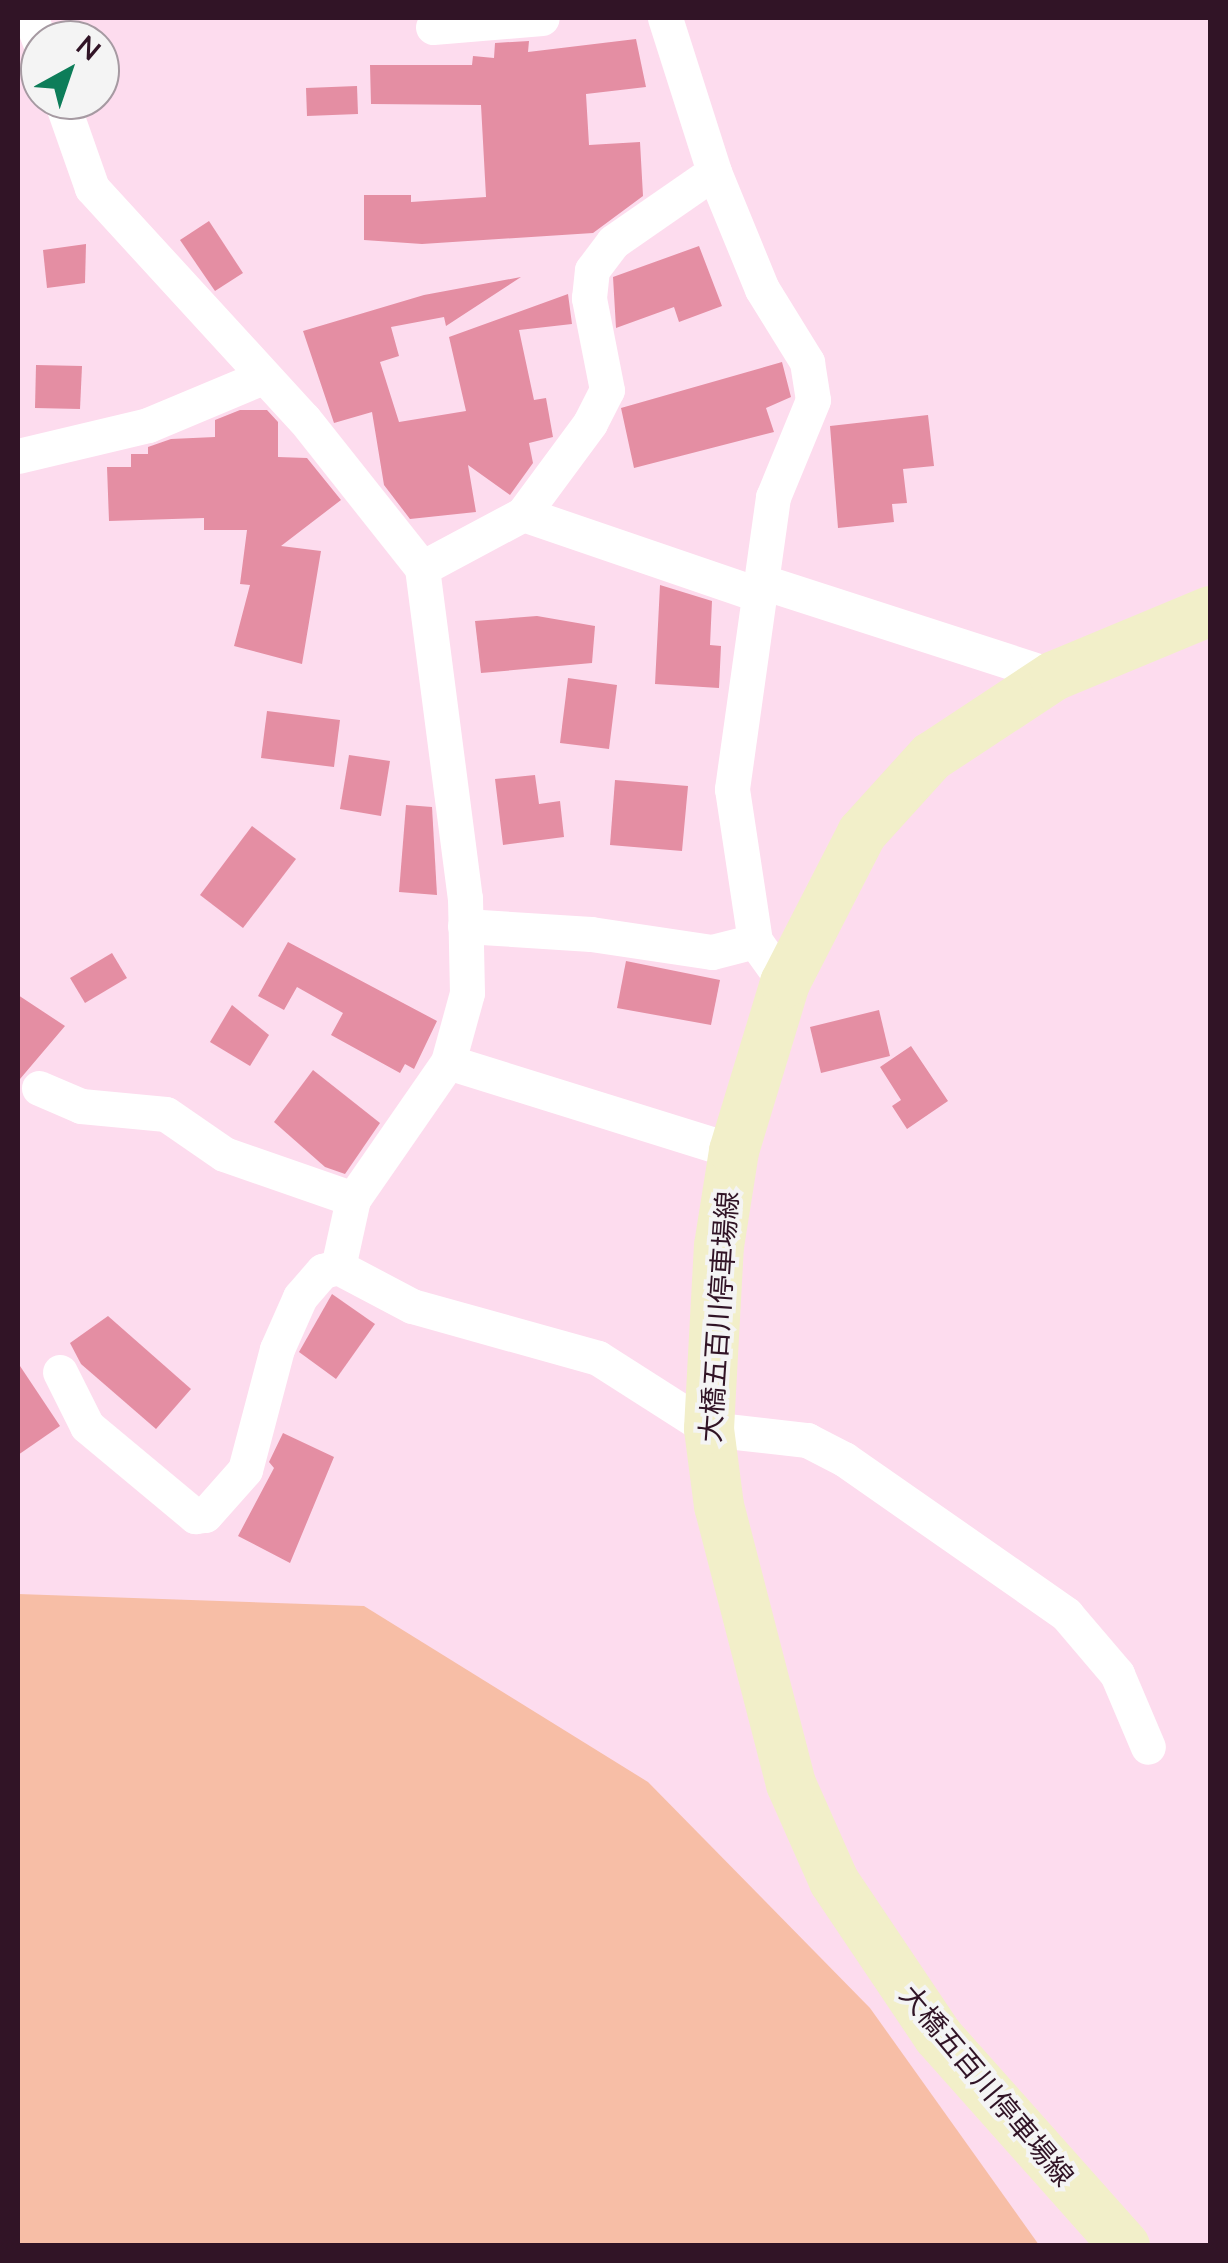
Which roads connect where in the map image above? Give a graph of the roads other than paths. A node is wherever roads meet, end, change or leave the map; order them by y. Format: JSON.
{"nodes":[{"id":1,"x":542,"y":18,"type":"edge"},
{"id":2,"x":666,"y":18,"type":"edge"},
{"id":3,"x":433,"y":27,"type":"dead end"},
{"id":4,"x":68,"y":120,"type":"edge"},
{"id":5,"x":714,"y":172,"type":"junction"},
{"id":6,"x":263,"y":378,"type":"junction"},
{"id":7,"x":18,"y":456,"type":"edge"},
{"id":8,"x":523,"y":514,"type":"junction"},
{"id":9,"x":422,"y":568,"type":"junction"},
{"id":10,"x":761,"y":588,"type":"junction"},
{"id":11,"x":1210,"y":611,"type":"edge"},
{"id":12,"x":1054,"y":676,"type":"junction"},
{"id":13,"x":465,"y":926,"type":"junction"},
{"id":14,"x":755,"y":941,"type":"junction"},
{"id":15,"x":786,"y":983,"type":"junction"},
{"id":16,"x":448,"y":1062,"type":"junction"},
{"id":17,"x":38,"y":1088,"type":"dead end"},
{"id":18,"x":734,"y":1151,"type":"junction"},
{"id":19,"x":353,"y":1198,"type":"junction"},
{"id":20,"x":338,"y":1267,"type":"junction"},
{"id":21,"x":60,"y":1372,"type":"dead end"},
{"id":22,"x":709,"y":1429,"type":"junction"},
{"id":23,"x":1148,"y":1747,"type":"dead end"},
{"id":24,"x":1125,"y":2246,"type":"edge"}],
"edges":[{"from":1,"to":3,"type":"street"},
{"from":2,"to":5,"type":"street"},
{"from":4,"to":6,"type":"street"},
{"from":5,"to":8,"type":"street"},
{"from":5,"to":10,"type":"street"},
{"from":6,"to":7,"type":"street"},
{"from":6,"to":9,"type":"street"},
{"from":8,"to":9,"type":"street"},
{"from":8,"to":10,"type":"street"},
{"from":9,"to":13,"type":"street"},
{"from":10,"to":12,"type":"street"},
{"from":10,"to":14,"type":"street"},
{"from":11,"to":12,"type":"main road","name":"大橋五百川停車場線"},
{"from":12,"to":15,"type":"main road","name":"大橋五百川停車場線"},
{"from":13,"to":14,"type":"street"},
{"from":13,"to":16,"type":"street"},
{"from":14,"to":15,"type":"street"},
{"from":15,"to":18,"type":"main road","name":"大橋五百川停車場線"},
{"from":16,"to":18,"type":"street"},
{"from":16,"to":19,"type":"street"},
{"from":17,"to":19,"type":"street"},
{"from":18,"to":22,"type":"main road","name":"大橋五百川停車場線"},
{"from":19,"to":20,"type":"street"},
{"from":20,"to":21,"type":"street"},
{"from":20,"to":22,"type":"street"},
{"from":22,"to":23,"type":"street"},
{"from":22,"to":24,"type":"main road","name":"大橋五百川停車場線"}]}
